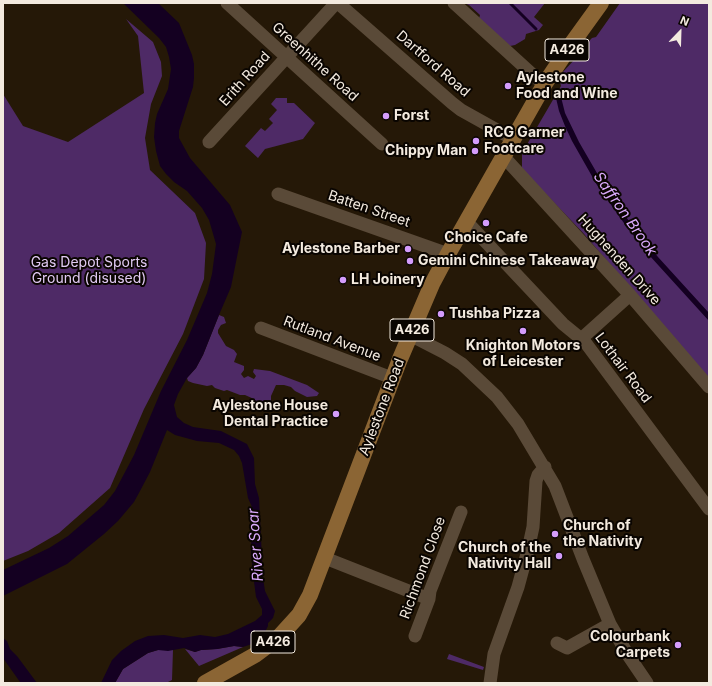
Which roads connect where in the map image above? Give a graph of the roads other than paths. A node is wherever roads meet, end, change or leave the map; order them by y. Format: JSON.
{"nodes":[{"id":1,"x":227,"y":3,"type":"edge"},
{"id":2,"x":337,"y":3,"type":"edge"},
{"id":3,"x":454,"y":3,"type":"edge"},
{"id":4,"x":601,"y":3,"type":"edge"},
{"id":5,"x":286,"y":58,"type":"junction"},
{"id":6,"x":544,"y":85,"type":"junction"},
{"id":7,"x":513,"y":139,"type":"junction"},
{"id":8,"x":209,"y":142,"type":"dead end"},
{"id":9,"x":382,"y":144,"type":"dead end"},
{"id":10,"x":503,"y":156,"type":"junction"},
{"id":11,"x":278,"y":194,"type":"dead end"},
{"id":12,"x":467,"y":222,"type":"junction"},
{"id":13,"x":448,"y":254,"type":"junction"},
{"id":14,"x":630,"y":295,"type":"junction"},
{"id":15,"x":261,"y":328,"type":"dead end"},
{"id":16,"x":410,"y":335,"type":"junction"},
{"id":17,"x":581,"y":339,"type":"junction"},
{"id":18,"x":392,"y":378,"type":"junction"},
{"id":19,"x":709,"y":388,"type":"edge"},
{"id":20,"x":545,"y":467,"type":"junction"},
{"id":21,"x":709,"y":509,"type":"edge"},
{"id":22,"x":461,"y":512,"type":"dead end"},
{"id":23,"x":325,"y":558,"type":"junction"},
{"id":24,"x":429,"y":599,"type":"junction"},
{"id":25,"x":610,"y":624,"type":"junction"},
{"id":26,"x":415,"y":636,"type":"dead end"},
{"id":27,"x":557,"y":643,"type":"dead end"},
{"id":28,"x":205,"y":683,"type":"edge"},
{"id":29,"x":490,"y":683,"type":"edge"},
{"id":30,"x":647,"y":683,"type":"edge"}],
"edges":[{"from":1,"to":5,"type":"street","name":"Greenhithe Road"},
{"from":2,"to":5,"type":"street","name":"Erith Road"},
{"from":2,"to":7,"type":"street","name":"Dartford Road"},
{"from":3,"to":6,"type":"street"},
{"from":4,"to":6,"type":"main road","name":"Aylestone Road","number":"A426"},
{"from":5,"to":8,"type":"street","name":"Erith Road"},
{"from":5,"to":9,"type":"street","name":"Greenhithe Road"},
{"from":6,"to":7,"type":"main road","name":"Aylestone Road","number":"A426"},
{"from":7,"to":10,"type":"main road","name":"Aylestone Road","number":"A426"},
{"from":10,"to":12,"type":"main road","name":"Aylestone Road","number":"A426"},
{"from":10,"to":14,"type":"street","name":"Hughenden Drive"},
{"from":11,"to":13,"type":"street","name":"Batten Street"},
{"from":12,"to":13,"type":"main road","name":"Aylestone Road","number":"A426"},
{"from":12,"to":17,"type":"street","name":"Lothair Road"},
{"from":13,"to":16,"type":"main road","name":"Aylestone Road","number":"A426"},
{"from":14,"to":17,"type":"street"},
{"from":14,"to":19,"type":"street","name":"Hughenden Drive"},
{"from":15,"to":18,"type":"street","name":"Rutland Avenue"},
{"from":16,"to":18,"type":"main road","name":"Aylestone Road","number":"A426"},
{"from":16,"to":20,"type":"street"},
{"from":17,"to":21,"type":"street","name":"Lothair Road"},
{"from":18,"to":23,"type":"main road","name":"Aylestone Road","number":"A426"},
{"from":20,"to":25,"type":"street"},
{"from":20,"to":29,"type":"street"},
{"from":22,"to":24,"type":"street","name":"Richmond Close"},
{"from":23,"to":24,"type":"street"},
{"from":23,"to":28,"type":"main road","name":"Aylestone Road","number":"A426"},
{"from":24,"to":26,"type":"street","name":"Richmond Close"},
{"from":25,"to":27,"type":"street"},
{"from":25,"to":30,"type":"street"}]}
